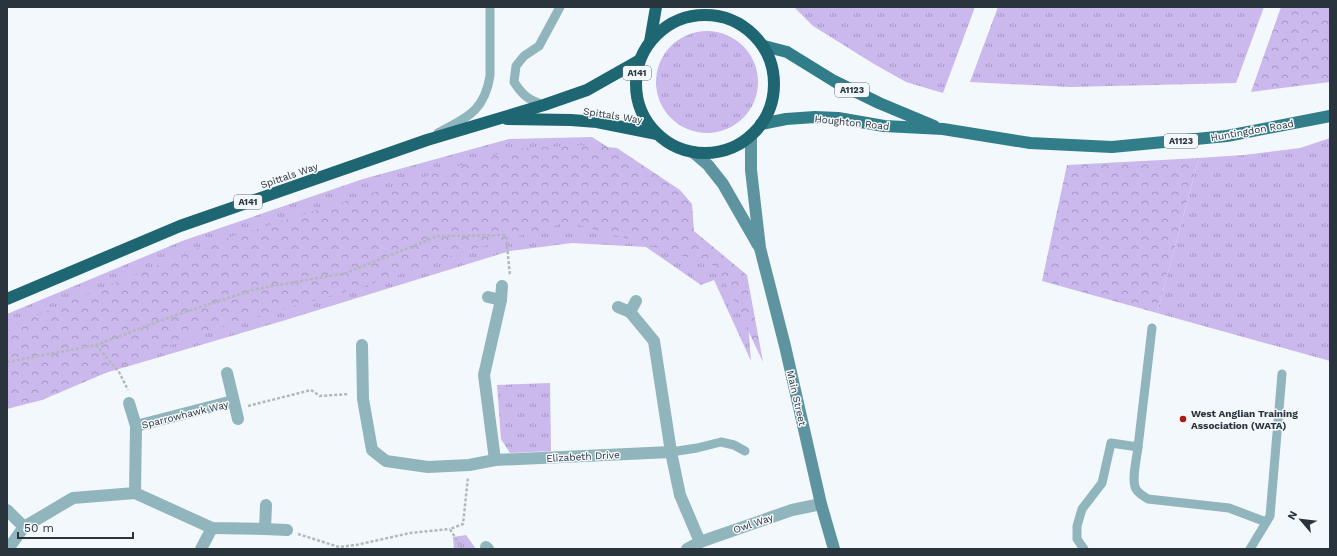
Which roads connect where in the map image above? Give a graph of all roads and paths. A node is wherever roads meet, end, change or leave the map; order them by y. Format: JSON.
{"nodes":[{"id":1,"x":490,"y":7,"type":"edge"},
{"id":2,"x":560,"y":7,"type":"edge"},
{"id":3,"x":656,"y":7,"type":"edge"},
{"id":4,"x":715,"y":12,"type":"edge"},
{"id":5,"x":650,"y":42,"type":"junction"},
{"id":6,"x":764,"y":46,"type":"junction"},
{"id":7,"x":640,"y":60,"type":"junction"},
{"id":8,"x":544,"y":105,"type":"junction"},
{"id":9,"x":1330,"y":116,"type":"edge"},
{"id":10,"x":494,"y":119,"type":"junction"},
{"id":11,"x":761,"y":124,"type":"junction"},
{"id":12,"x":943,"y":129,"type":"junction"},
{"id":13,"x":657,"y":134,"type":"junction"},
{"id":14,"x":751,"y":136,"type":"junction"},
{"id":15,"x":426,"y":140,"type":"junction"},
{"id":16,"x":1030,"y":143,"type":"joint"},
{"id":17,"x":694,"y":153,"type":"junction"},
{"id":18,"x":760,"y":248,"type":"junction"},
{"id":19,"x":502,"y":286,"type":"joint"},
{"id":20,"x":488,"y":297,"type":"dead end"},
{"id":21,"x":7,"y":299,"type":"edge"},
{"id":22,"x":501,"y":300,"type":"junction"},
{"id":23,"x":636,"y":301,"type":"dead end"},
{"id":24,"x":618,"y":307,"type":"dead end"},
{"id":25,"x":630,"y":312,"type":"junction"},
{"id":26,"x":1152,"y":328,"type":"dead end"},
{"id":27,"x":96,"y":345,"type":"junction"},
{"id":28,"x":362,"y":345,"type":"dead end"},
{"id":29,"x":7,"y":362,"type":"edge"},
{"id":30,"x":227,"y":374,"type":"dead end"},
{"id":31,"x":1282,"y":374,"type":"dead end"},
{"id":32,"x":363,"y":393,"type":"junction"},
{"id":33,"x":129,"y":403,"type":"joint"},
{"id":34,"x":236,"y":410,"type":"junction"},
{"id":35,"x":136,"y":426,"type":"junction"},
{"id":36,"x":1138,"y":447,"type":"junction"},
{"id":37,"x":745,"y":451,"type":"dead end"},
{"id":38,"x":671,"y":452,"type":"junction"},
{"id":39,"x":495,"y":460,"type":"junction"},
{"id":40,"x":469,"y":464,"type":"junction"},
{"id":41,"x":135,"y":492,"type":"junction"},
{"id":42,"x":821,"y":504,"type":"junction"},
{"id":43,"x":266,"y":505,"type":"dead end"},
{"id":44,"x":7,"y":510,"type":"edge"},
{"id":45,"x":1266,"y":522,"type":"junction"},
{"id":46,"x":24,"y":527,"type":"junction"},
{"id":47,"x":212,"y":528,"type":"junction"},
{"id":48,"x":265,"y":529,"type":"junction"},
{"id":49,"x":450,"y":529,"type":"junction"},
{"id":50,"x":286,"y":530,"type":"joint"},
{"id":51,"x":700,"y":542,"type":"junction"},
{"id":52,"x":8,"y":549,"type":"edge"},
{"id":53,"x":201,"y":549,"type":"edge"},
{"id":54,"x":462,"y":549,"type":"edge"},
{"id":55,"x":687,"y":549,"type":"edge"},
{"id":56,"x":834,"y":549,"type":"edge"},
{"id":57,"x":1084,"y":549,"type":"edge"},
{"id":58,"x":1250,"y":549,"type":"edge"}],
"edges":[{"from":1,"to":15,"type":"lane"},
{"from":2,"to":8,"type":"lane"},
{"from":3,"to":5,"type":"highway","number":"A141"},
{"from":4,"to":5,"type":"highway","number":"A141"},
{"from":4,"to":6,"type":"highway","number":"A141"},
{"from":5,"to":7,"type":"highway","number":"A141"},
{"from":6,"to":11,"type":"highway","number":"A141"},
{"from":6,"to":12,"type":"main road","name":"Houghton Road","number":"A1123"},
{"from":7,"to":8,"type":"highway","name":"Spittals Way","number":"A141"},
{"from":7,"to":13,"type":"highway","number":"A141"},
{"from":8,"to":10,"type":"highway","name":"Spittals Way","number":"A141"},
{"from":9,"to":16,"type":"main road","name":"Huntingdon Road","number":"A1123"},
{"from":10,"to":13,"type":"highway","name":"Spittals Way","number":"A141"},
{"from":10,"to":15,"type":"highway","name":"Spittals Way","number":"A141"},
{"from":11,"to":12,"type":"main road","name":"Houghton Road","number":"A1123"},
{"from":11,"to":14,"type":"highway","number":"A141"},
{"from":12,"to":16,"type":"main road","name":"Houghton Road","number":"A1123"},
{"from":13,"to":17,"type":"highway","number":"A141"},
{"from":14,"to":17,"type":"highway","number":"A141"},
{"from":14,"to":18,"type":"main road","name":"Main Street"},
{"from":15,"to":21,"type":"highway","name":"Spittals Way","number":"A141"},
{"from":17,"to":18,"type":"main road","name":"Main Street"},
{"from":18,"to":42,"type":"main road","name":"Main Street"},
{"from":19,"to":22,"type":"street"},
{"from":19,"to":27,"type":"path"},
{"from":20,"to":22,"type":"street"},
{"from":22,"to":39,"type":"street"},
{"from":23,"to":25,"type":"street"},
{"from":24,"to":25,"type":"street"},
{"from":25,"to":38,"type":"street"},
{"from":26,"to":36,"type":"lane"},
{"from":27,"to":29,"type":"path"},
{"from":27,"to":33,"type":"path"},
{"from":28,"to":32,"type":"street","name":"Elizabeth Drive"},
{"from":30,"to":34,"type":"street","name":"Sparrowhawk Way"},
{"from":31,"to":45,"type":"lane"},
{"from":32,"to":34,"type":"path"},
{"from":32,"to":40,"type":"street","name":"Elizabeth Drive"},
{"from":33,"to":35,"type":"street","name":"Sparrowhawk Way"},
{"from":34,"to":35,"type":"street","name":"Sparrowhawk Way"},
{"from":35,"to":41,"type":"street","name":"Sparrowhawk Way"},
{"from":36,"to":45,"type":"lane"},
{"from":36,"to":57,"type":"lane"},
{"from":37,"to":38,"type":"lane"},
{"from":38,"to":39,"type":"street","name":"Elizabeth Drive"},
{"from":38,"to":51,"type":"street"},
{"from":39,"to":40,"type":"street","name":"Elizabeth Drive"},
{"from":40,"to":49,"type":"path"},
{"from":41,"to":46,"type":"street"},
{"from":41,"to":47,"type":"street"},
{"from":42,"to":51,"type":"street","name":"Owl Way"},
{"from":42,"to":56,"type":"main road","name":"Main Street"},
{"from":43,"to":48,"type":"street"},
{"from":44,"to":46,"type":"street"},
{"from":45,"to":58,"type":"lane"},
{"from":46,"to":52,"type":"street"},
{"from":47,"to":48,"type":"street"},
{"from":47,"to":53,"type":"street"},
{"from":48,"to":50,"type":"street"},
{"from":49,"to":50,"type":"path"},
{"from":49,"to":54,"type":"path"},
{"from":51,"to":55,"type":"street","name":"Owl Way"}]}
